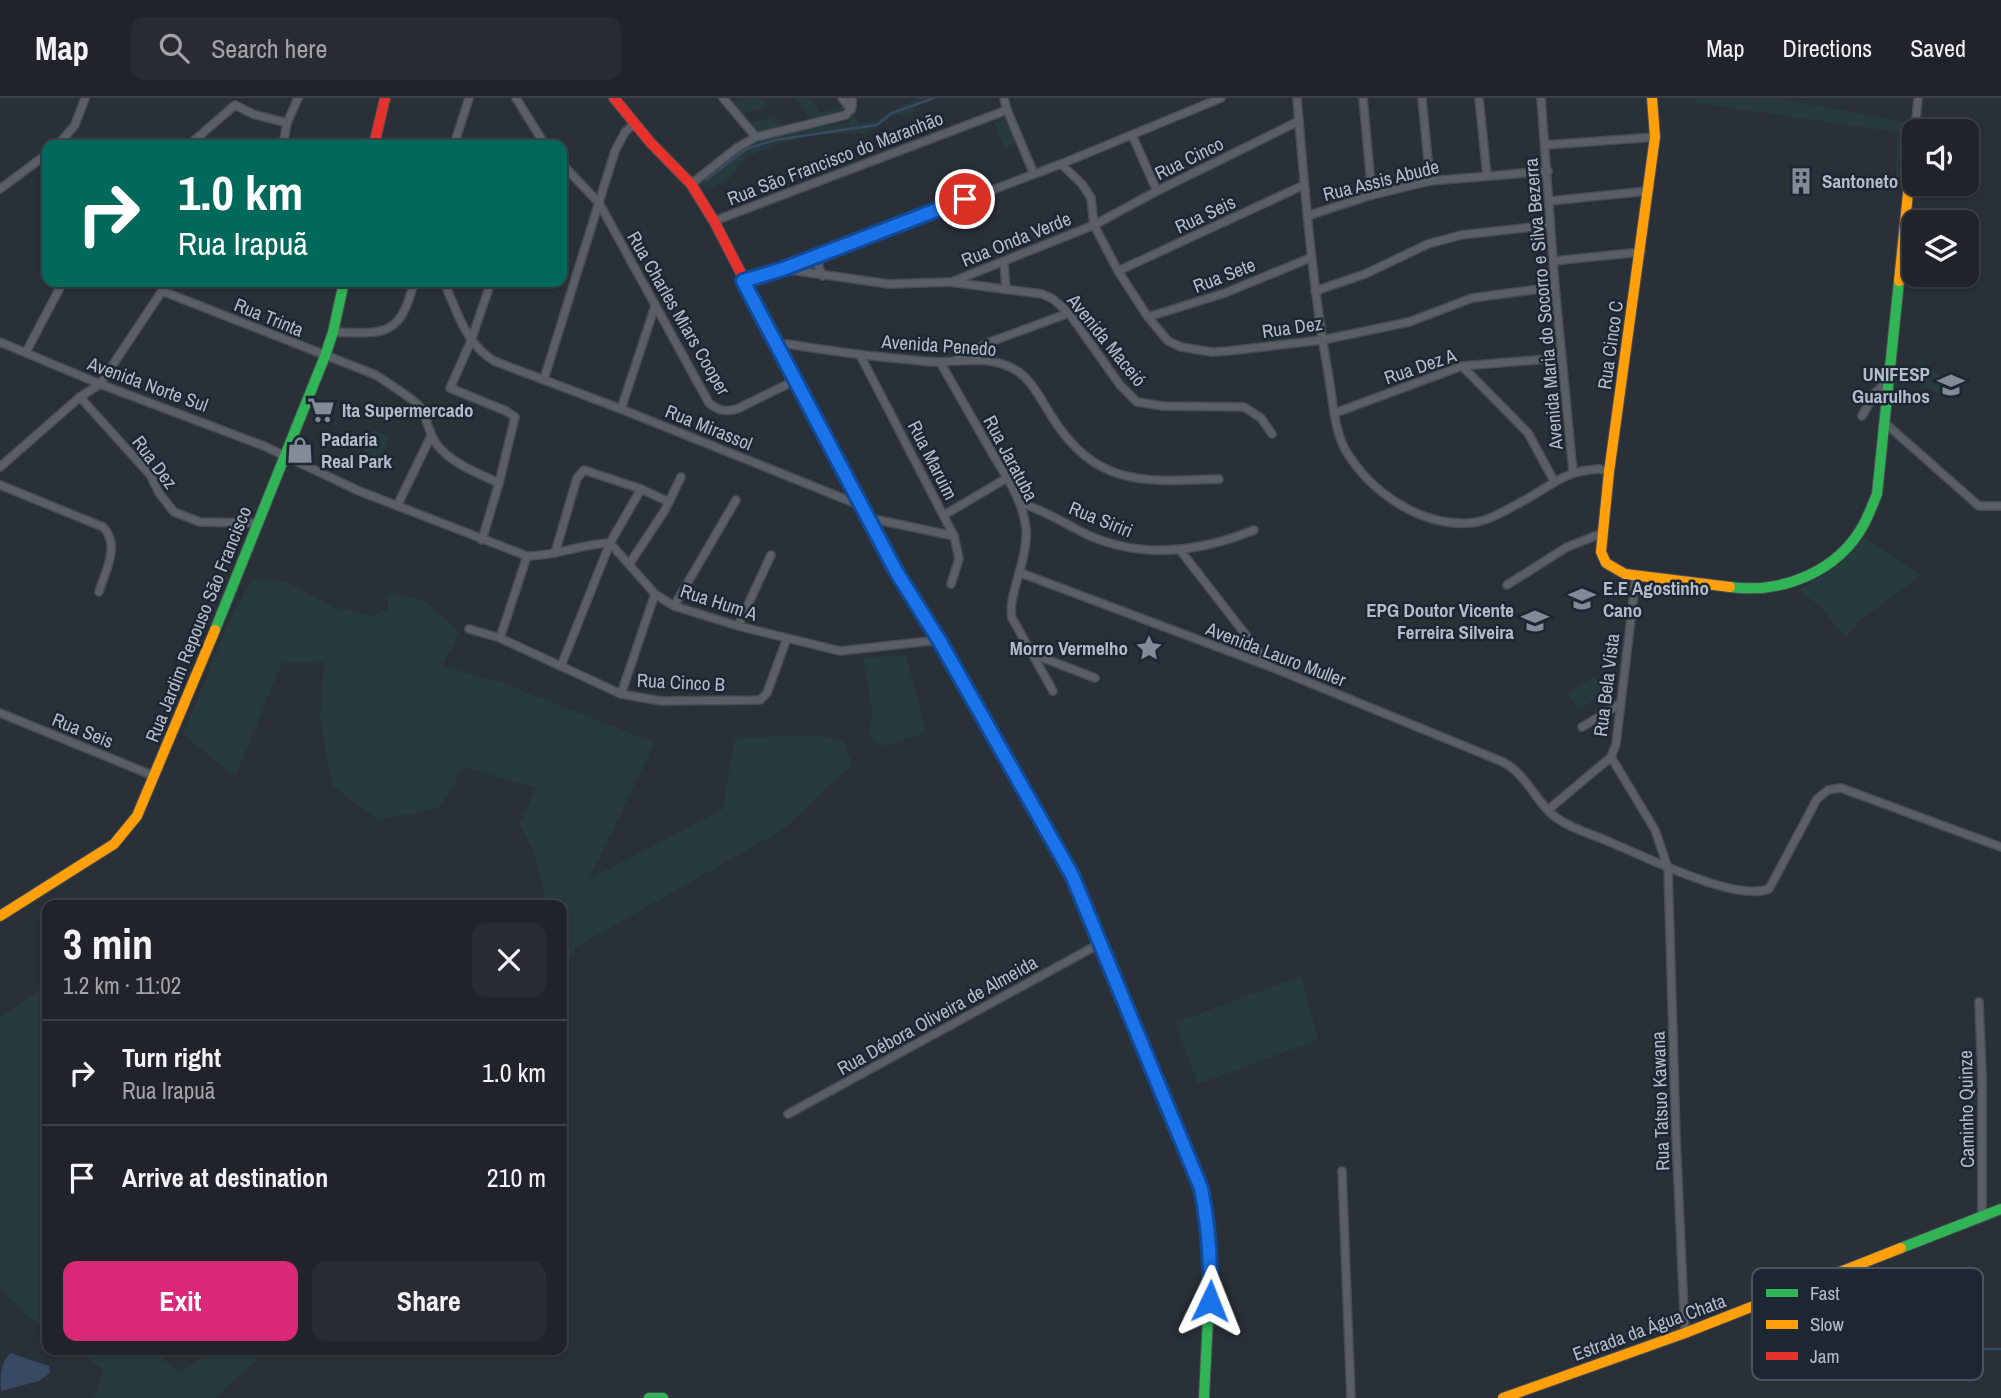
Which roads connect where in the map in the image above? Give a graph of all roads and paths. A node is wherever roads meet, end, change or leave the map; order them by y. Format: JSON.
{"nodes":[{"id":1,"x":85,"y":98,"type":"edge"},
{"id":2,"x":299,"y":98,"type":"edge"},
{"id":3,"x":385,"y":98,"type":"edge"},
{"id":4,"x":469,"y":98,"type":"edge"},
{"id":5,"x":516,"y":98,"type":"edge"},
{"id":6,"x":614,"y":98,"type":"edge"},
{"id":7,"x":723,"y":98,"type":"edge"},
{"id":8,"x":842,"y":98,"type":"edge"},
{"id":9,"x":852,"y":98,"type":"edge"},
{"id":10,"x":1004,"y":98,"type":"edge"},
{"id":11,"x":1221,"y":98,"type":"edge"},
{"id":12,"x":1297,"y":98,"type":"edge"},
{"id":13,"x":1363,"y":98,"type":"edge"},
{"id":14,"x":1422,"y":98,"type":"edge"},
{"id":15,"x":1479,"y":98,"type":"edge"},
{"id":16,"x":1541,"y":98,"type":"edge"},
{"id":17,"x":1652,"y":98,"type":"edge"},
{"id":18,"x":1918,"y":98,"type":"edge"},
{"id":19,"x":851,"y":110,"type":"junction"},
{"id":20,"x":1007,"y":110,"type":"junction"},
{"id":21,"x":1916,"y":119,"type":"edge"},
{"id":22,"x":1299,"y":121,"type":"junction"},
{"id":23,"x":287,"y":122,"type":"junction"},
{"id":24,"x":635,"y":123,"type":"junction"},
{"id":25,"x":1132,"y":135,"type":"junction"},
{"id":26,"x":756,"y":137,"type":"junction"},
{"id":27,"x":1656,"y":137,"type":"junction"},
{"id":28,"x":63,"y":140,"type":"edge"},
{"id":29,"x":195,"y":140,"type":"edge"},
{"id":30,"x":284,"y":140,"type":"edge"},
{"id":31,"x":375,"y":140,"type":"edge"},
{"id":32,"x":456,"y":140,"type":"edge"},
{"id":33,"x":538,"y":140,"type":"edge"},
{"id":34,"x":1545,"y":145,"type":"junction"},
{"id":35,"x":42,"y":158,"type":"edge"},
{"id":36,"x":1061,"y":164,"type":"junction"},
{"id":37,"x":567,"y":168,"type":"edge"},
{"id":38,"x":1548,"y":171,"type":"junction"},
{"id":39,"x":1034,"y":174,"type":"junction"},
{"id":40,"x":1487,"y":176,"type":"junction"},
{"id":41,"x":1430,"y":181,"type":"junction"},
{"id":42,"x":691,"y":184,"type":"junction"},
{"id":43,"x":1304,"y":185,"type":"junction"},
{"id":44,"x":0,"y":189,"type":"edge"},
{"id":45,"x":1157,"y":191,"type":"junction"},
{"id":46,"x":1648,"y":191,"type":"junction"},
{"id":47,"x":1372,"y":195,"type":"junction"},
{"id":48,"x":1907,"y":196,"type":"edge"},
{"id":49,"x":1549,"y":201,"type":"junction"},
{"id":50,"x":599,"y":203,"type":"junction"},
{"id":51,"x":1307,"y":216,"type":"junction"},
{"id":52,"x":714,"y":222,"type":"junction"},
{"id":53,"x":1094,"y":225,"type":"junction"},
{"id":54,"x":1550,"y":225,"type":"junction"},
{"id":55,"x":1641,"y":252,"type":"junction"},
{"id":56,"x":822,"y":253,"type":"junction"},
{"id":57,"x":1311,"y":258,"type":"junction"},
{"id":58,"x":1553,"y":261,"type":"junction"},
{"id":59,"x":1004,"y":262,"type":"junction"},
{"id":60,"x":783,"y":269,"type":"junction"},
{"id":61,"x":1118,"y":271,"type":"junction"},
{"id":62,"x":823,"y":276,"type":"junction"},
{"id":63,"x":743,"y":281,"type":"junction"},
{"id":64,"x":950,"y":282,"type":"junction"},
{"id":65,"x":1555,"y":286,"type":"junction"},
{"id":66,"x":60,"y":287,"type":"edge"},
{"id":67,"x":162,"y":287,"type":"edge"},
{"id":68,"x":343,"y":287,"type":"edge"},
{"id":69,"x":412,"y":287,"type":"edge"},
{"id":70,"x":446,"y":287,"type":"edge"},
{"id":71,"x":489,"y":287,"type":"edge"},
{"id":72,"x":1006,"y":289,"type":"junction"},
{"id":73,"x":162,"y":291,"type":"junction"},
{"id":74,"x":1315,"y":291,"type":"junction"},
{"id":75,"x":654,"y":306,"type":"junction"},
{"id":76,"x":1069,"y":313,"type":"junction"},
{"id":77,"x":1147,"y":317,"type":"junction"},
{"id":78,"x":333,"y":332,"type":"junction"},
{"id":79,"x":1321,"y":340,"type":"junction"},
{"id":80,"x":471,"y":341,"type":"junction"},
{"id":81,"x":0,"y":342,"type":"edge"},
{"id":82,"x":990,"y":342,"type":"junction"},
{"id":83,"x":778,"y":345,"type":"junction"},
{"id":84,"x":26,"y":352,"type":"junction"},
{"id":85,"x":860,"y":355,"type":"junction"},
{"id":86,"x":325,"y":356,"type":"junction"},
{"id":87,"x":1561,"y":358,"type":"junction"},
{"id":88,"x":954,"y":360,"type":"junction"},
{"id":89,"x":993,"y":360,"type":"junction"},
{"id":90,"x":940,"y":362,"type":"junction"},
{"id":91,"x":1462,"y":366,"type":"junction"},
{"id":92,"x":544,"y":379,"type":"junction"},
{"id":93,"x":796,"y":380,"type":"junction"},
{"id":94,"x":1890,"y":380,"type":"junction"},
{"id":95,"x":100,"y":384,"type":"junction"},
{"id":96,"x":80,"y":397,"type":"junction"},
{"id":97,"x":621,"y":409,"type":"junction"},
{"id":98,"x":1335,"y":413,"type":"junction"},
{"id":99,"x":1862,"y":416,"type":"dead end"},
{"id":100,"x":1885,"y":423,"type":"junction"},
{"id":101,"x":1272,"y":434,"type":"dead end"},
{"id":102,"x":431,"y":436,"type":"junction"},
{"id":103,"x":286,"y":456,"type":"junction"},
{"id":104,"x":0,"y":467,"type":"edge"},
{"id":105,"x":1573,"y":472,"type":"junction"},
{"id":106,"x":1609,"y":472,"type":"junction"},
{"id":107,"x":681,"y":477,"type":"dead end"},
{"id":108,"x":1006,"y":478,"type":"junction"},
{"id":109,"x":1219,"y":479,"type":"dead end"},
{"id":110,"x":1554,"y":481,"type":"junction"},
{"id":111,"x":499,"y":483,"type":"junction"},
{"id":112,"x":0,"y":485,"type":"edge"},
{"id":113,"x":642,"y":489,"type":"junction"},
{"id":114,"x":736,"y":500,"type":"dead end"},
{"id":115,"x":669,"y":502,"type":"junction"},
{"id":116,"x":1020,"y":503,"type":"junction"},
{"id":117,"x":397,"y":506,"type":"junction"},
{"id":118,"x":862,"y":506,"type":"junction"},
{"id":119,"x":2001,"y":506,"type":"edge"},
{"id":120,"x":944,"y":516,"type":"junction"},
{"id":121,"x":869,"y":518,"type":"junction"},
{"id":122,"x":259,"y":523,"type":"junction"},
{"id":123,"x":1254,"y":530,"type":"dead end"},
{"id":124,"x":1603,"y":533,"type":"junction"},
{"id":125,"x":954,"y":536,"type":"junction"},
{"id":126,"x":482,"y":540,"type":"junction"},
{"id":127,"x":610,"y":543,"type":"junction"},
{"id":128,"x":1180,"y":550,"type":"junction"},
{"id":129,"x":555,"y":553,"type":"junction"},
{"id":130,"x":771,"y":555,"type":"dead end"},
{"id":131,"x":527,"y":556,"type":"junction"},
{"id":132,"x":630,"y":563,"type":"junction"},
{"id":133,"x":1021,"y":573,"type":"junction"},
{"id":134,"x":1636,"y":576,"type":"junction"},
{"id":135,"x":951,"y":584,"type":"dead end"},
{"id":136,"x":1507,"y":585,"type":"dead end"},
{"id":137,"x":99,"y":592,"type":"dead end"},
{"id":138,"x":655,"y":594,"type":"junction"},
{"id":139,"x":674,"y":606,"type":"junction"},
{"id":140,"x":737,"y":626,"type":"junction"},
{"id":141,"x":469,"y":629,"type":"dead end"},
{"id":142,"x":500,"y":638,"type":"junction"},
{"id":143,"x":787,"y":638,"type":"junction"},
{"id":144,"x":939,"y":640,"type":"junction"},
{"id":145,"x":1032,"y":654,"type":"junction"},
{"id":146,"x":561,"y":666,"type":"junction"},
{"id":147,"x":1271,"y":667,"type":"junction"},
{"id":148,"x":1095,"y":678,"type":"dead end"},
{"id":149,"x":1053,"y":691,"type":"dead end"},
{"id":150,"x":621,"y":694,"type":"junction"},
{"id":151,"x":1620,"y":704,"type":"junction"},
{"id":152,"x":0,"y":713,"type":"edge"},
{"id":153,"x":1581,"y":727,"type":"dead end"},
{"id":154,"x":1611,"y":757,"type":"junction"},
{"id":155,"x":154,"y":776,"type":"junction"},
{"id":156,"x":1549,"y":809,"type":"junction"},
{"id":157,"x":2001,"y":847,"type":"edge"},
{"id":158,"x":1668,"y":868,"type":"junction"},
{"id":159,"x":0,"y":916,"type":"edge"},
{"id":160,"x":1101,"y":943,"type":"junction"},
{"id":161,"x":1979,"y":1002,"type":"dead end"},
{"id":162,"x":788,"y":1114,"type":"dead end"},
{"id":163,"x":1342,"y":1171,"type":"dead end"},
{"id":164,"x":2001,"y":1209,"type":"edge"},
{"id":165,"x":1982,"y":1217,"type":"junction"},
{"id":166,"x":1851,"y":1268,"type":"edge"},
{"id":167,"x":1752,"y":1307,"type":"edge"},
{"id":168,"x":1685,"y":1333,"type":"junction"},
{"id":169,"x":1205,"y":1396,"type":"edge"},
{"id":170,"x":649,"y":1398,"type":"edge"},
{"id":171,"x":663,"y":1398,"type":"edge"},
{"id":172,"x":1351,"y":1398,"type":"edge"},
{"id":173,"x":1503,"y":1398,"type":"edge"}],
"edges":[{"from":1,"to":28,"type":"street"},
{"from":2,"to":23,"type":"street"},
{"from":3,"to":31,"type":"street"},
{"from":4,"to":32,"type":"street"},
{"from":5,"to":33,"type":"street"},
{"from":6,"to":24,"type":"street"},
{"from":7,"to":26,"type":"street"},
{"from":8,"to":19,"type":"street"},
{"from":9,"to":19,"type":"street"},
{"from":10,"to":20,"type":"street"},
{"from":11,"to":25,"type":"street"},
{"from":12,"to":22,"type":"street","name":"Avenida Maria do Socorro e Silva Bezerra"},
{"from":13,"to":47,"type":"street"},
{"from":14,"to":41,"type":"street"},
{"from":15,"to":40,"type":"street"},
{"from":16,"to":34,"type":"street","name":"Avenida Maria do Socorro e Silva Bezerra"},
{"from":17,"to":27,"type":"street","name":"Rua Cinco C"},
{"from":18,"to":21,"type":"street"},
{"from":19,"to":26,"type":"street"},
{"from":20,"to":39,"type":"street"},
{"from":20,"to":52,"type":"street","name":"Rua São Francisco do Maranhão"},
{"from":22,"to":43,"type":"street","name":"Avenida Maria do Socorro e Silva Bezerra"},
{"from":22,"to":45,"type":"street","name":"Rua Cinco"},
{"from":23,"to":29,"type":"street"},
{"from":23,"to":30,"type":"street"},
{"from":24,"to":42,"type":"street"},
{"from":24,"to":50,"type":"street"},
{"from":25,"to":36,"type":"street"},
{"from":25,"to":45,"type":"street"},
{"from":26,"to":42,"type":"street"},
{"from":27,"to":34,"type":"street"},
{"from":27,"to":46,"type":"street","name":"Rua Cinco C"},
{"from":34,"to":38,"type":"street","name":"Avenida Maria do Socorro e Silva Bezerra"},
{"from":35,"to":44,"type":"street"},
{"from":36,"to":39,"type":"street"},
{"from":36,"to":53,"type":"street","name":"Rua Dez"},
{"from":37,"to":50,"type":"street","name":"Rua Charles Miars Cooper"},
{"from":38,"to":40,"type":"street","name":"Rua Assis Abude"},
{"from":38,"to":49,"type":"street","name":"Avenida Maria do Socorro e Silva Bezerra"},
{"from":39,"to":56,"type":"street"},
{"from":40,"to":41,"type":"street","name":"Rua Assis Abude"},
{"from":41,"to":47,"type":"street","name":"Rua Assis Abude"},
{"from":42,"to":52,"type":"street"},
{"from":43,"to":51,"type":"street","name":"Avenida Maria do Socorro e Silva Bezerra"},
{"from":43,"to":61,"type":"street","name":"Rua Seis"},
{"from":45,"to":53,"type":"street","name":"Rua Cinco"},
{"from":46,"to":49,"type":"street"},
{"from":46,"to":55,"type":"street","name":"Rua Cinco C"},
{"from":47,"to":51,"type":"street","name":"Rua Assis Abude"},
{"from":48,"to":94,"type":"street"},
{"from":49,"to":54,"type":"street","name":"Avenida Maria do Socorro e Silva Bezerra"},
{"from":50,"to":75,"type":"street","name":"Rua Charles Miars Cooper"},
{"from":50,"to":92,"type":"street"},
{"from":51,"to":57,"type":"street","name":"Avenida Maria do Socorro e Silva Bezerra"},
{"from":52,"to":63,"type":"street"},
{"from":53,"to":59,"type":"street","name":"Rua Onda Verde"},
{"from":53,"to":61,"type":"street","name":"Rua Dez"},
{"from":54,"to":58,"type":"street","name":"Avenida Maria do Socorro e Silva Bezerra"},
{"from":54,"to":74,"type":"street"},
{"from":55,"to":58,"type":"street"},
{"from":55,"to":106,"type":"street","name":"Rua Cinco C"},
{"from":56,"to":60,"type":"street"},
{"from":56,"to":62,"type":"street"},
{"from":57,"to":74,"type":"street","name":"Avenida Maria do Socorro e Silva Bezerra"},
{"from":57,"to":77,"type":"street","name":"Rua Sete"},
{"from":58,"to":65,"type":"street","name":"Avenida Maria do Socorro e Silva Bezerra"},
{"from":59,"to":64,"type":"street","name":"Rua Onda Verde"},
{"from":59,"to":72,"type":"street"},
{"from":60,"to":62,"type":"street"},
{"from":60,"to":63,"type":"street"},
{"from":61,"to":77,"type":"street","name":"Rua Dez"},
{"from":62,"to":64,"type":"street"},
{"from":63,"to":83,"type":"street"},
{"from":64,"to":72,"type":"street","name":"Avenida Maceió"},
{"from":65,"to":79,"type":"street","name":"Rua Dez"},
{"from":65,"to":87,"type":"street","name":"Avenida Maria do Socorro e Silva Bezerra"},
{"from":66,"to":84,"type":"street"},
{"from":67,"to":73,"type":"street"},
{"from":68,"to":78,"type":"street","name":"Rua Jardim Repouso São Francisco"},
{"from":69,"to":78,"type":"street"},
{"from":70,"to":80,"type":"street"},
{"from":71,"to":80,"type":"street"},
{"from":72,"to":76,"type":"street","name":"Avenida Maceió"},
{"from":73,"to":86,"type":"street","name":"Rua Trinta"},
{"from":73,"to":95,"type":"street"},
{"from":74,"to":79,"type":"street","name":"Avenida Maria do Socorro e Silva Bezerra"},
{"from":75,"to":93,"type":"street","name":"Rua Charles Miars Cooper"},
{"from":75,"to":97,"type":"street"},
{"from":76,"to":82,"type":"street"},
{"from":76,"to":101,"type":"street","name":"Avenida Maceió"},
{"from":77,"to":79,"type":"street","name":"Rua Dez"},
{"from":78,"to":86,"type":"street","name":"Rua Jardim Repouso São Francisco"},
{"from":79,"to":98,"type":"street","name":"Avenida Maria do Socorro e Silva Bezerra"},
{"from":80,"to":92,"type":"street","name":"Rua Mirassol"},
{"from":80,"to":111,"type":"street"},
{"from":81,"to":84,"type":"street","name":"Avenida Norte Sul"},
{"from":82,"to":88,"type":"street"},
{"from":82,"to":89,"type":"street"},
{"from":83,"to":85,"type":"street","name":"Avenida Penedo"},
{"from":83,"to":93,"type":"street"},
{"from":84,"to":95,"type":"street","name":"Avenida Norte Sul"},
{"from":85,"to":90,"type":"street","name":"Avenida Penedo"},
{"from":85,"to":120,"type":"street","name":"Rua Maruim"},
{"from":86,"to":102,"type":"street","name":"Rua Trinta"},
{"from":86,"to":103,"type":"street","name":"Rua Jardim Repouso São Francisco"},
{"from":87,"to":91,"type":"street","name":"Rua Dez A"},
{"from":87,"to":105,"type":"street","name":"Avenida Maria do Socorro e Silva Bezerra"},
{"from":88,"to":89,"type":"street","name":"Avenida Penedo"},
{"from":88,"to":90,"type":"street","name":"Avenida Penedo"},
{"from":89,"to":109,"type":"street","name":"Avenida Penedo"},
{"from":90,"to":108,"type":"street","name":"Rua Jaratuba"},
{"from":91,"to":98,"type":"street","name":"Rua Dez A"},
{"from":91,"to":110,"type":"street"},
{"from":92,"to":97,"type":"street","name":"Rua Mirassol"},
{"from":93,"to":118,"type":"street"},
{"from":94,"to":99,"type":"street"},
{"from":94,"to":100,"type":"street"},
{"from":95,"to":96,"type":"street"},
{"from":95,"to":103,"type":"street","name":"Avenida Norte Sul"},
{"from":96,"to":104,"type":"street"},
{"from":96,"to":122,"type":"street","name":"Rua Dez"},
{"from":97,"to":118,"type":"street","name":"Rua Mirassol"},
{"from":98,"to":110,"type":"street","name":"Avenida Maria do Socorro e Silva Bezerra"},
{"from":100,"to":119,"type":"street"},
{"from":100,"to":134,"type":"street"},
{"from":102,"to":111,"type":"street"},
{"from":102,"to":117,"type":"street"},
{"from":103,"to":117,"type":"street","name":"Avenida Norte Sul"},
{"from":103,"to":122,"type":"street","name":"Rua Jardim Repouso São Francisco"},
{"from":105,"to":106,"type":"street"},
{"from":105,"to":110,"type":"street","name":"Avenida Maria do Socorro e Silva Bezerra"},
{"from":106,"to":124,"type":"street","name":"Rua Cinco C"},
{"from":107,"to":115,"type":"street"},
{"from":108,"to":116,"type":"street","name":"Rua Jaratuba"},
{"from":108,"to":120,"type":"street"},
{"from":111,"to":126,"type":"street"},
{"from":112,"to":137,"type":"street"},
{"from":113,"to":115,"type":"street"},
{"from":113,"to":127,"type":"street"},
{"from":113,"to":129,"type":"street"},
{"from":114,"to":139,"type":"street"},
{"from":115,"to":132,"type":"street"},
{"from":116,"to":128,"type":"street","name":"Rua Siriri"},
{"from":116,"to":133,"type":"street","name":"Rua Jaratuba"},
{"from":117,"to":126,"type":"street"},
{"from":118,"to":121,"type":"street"},
{"from":120,"to":125,"type":"street","name":"Rua Maruim"},
{"from":121,"to":125,"type":"street"},
{"from":121,"to":144,"type":"street"},
{"from":122,"to":155,"type":"street","name":"Rua Jardim Repouso São Francisco"},
{"from":123,"to":128,"type":"street","name":"Rua Siriri"},
{"from":124,"to":134,"type":"street","name":"Rua Cinco C"},
{"from":124,"to":136,"type":"street"},
{"from":125,"to":135,"type":"street","name":"Rua Maruim"},
{"from":126,"to":131,"type":"street"},
{"from":127,"to":129,"type":"street"},
{"from":127,"to":132,"type":"street","name":"Rua Hum A"},
{"from":127,"to":146,"type":"street"},
{"from":128,"to":147,"type":"street"},
{"from":129,"to":131,"type":"street"},
{"from":130,"to":140,"type":"street"},
{"from":131,"to":142,"type":"street"},
{"from":132,"to":138,"type":"street","name":"Rua Hum A"},
{"from":133,"to":145,"type":"street","name":"Rua Jaratuba"},
{"from":133,"to":147,"type":"street","name":"Avenida Lauro Muller"},
{"from":134,"to":151,"type":"street","name":"Rua Bela Vista"},
{"from":138,"to":139,"type":"street","name":"Rua Hum A"},
{"from":138,"to":150,"type":"street"},
{"from":139,"to":140,"type":"street","name":"Rua Hum A"},
{"from":140,"to":143,"type":"street","name":"Rua Hum A"},
{"from":141,"to":142,"type":"street","name":"Rua Cinco B"},
{"from":142,"to":146,"type":"street","name":"Rua Cinco B"},
{"from":143,"to":144,"type":"street","name":"Rua Hum A"},
{"from":143,"to":150,"type":"street","name":"Rua Cinco B"},
{"from":144,"to":160,"type":"street"},
{"from":145,"to":148,"type":"street"},
{"from":145,"to":149,"type":"street","name":"Rua Jaratuba"},
{"from":146,"to":150,"type":"street","name":"Rua Cinco B"},
{"from":147,"to":156,"type":"street","name":"Avenida Lauro Muller"},
{"from":151,"to":153,"type":"street"},
{"from":151,"to":154,"type":"street","name":"Rua Bela Vista"},
{"from":152,"to":155,"type":"street","name":"Rua Seis"},
{"from":154,"to":156,"type":"street"},
{"from":154,"to":158,"type":"street","name":"Rua Bela Vista"},
{"from":155,"to":159,"type":"street","name":"Rua Jardim Repouso São Francisco"},
{"from":156,"to":158,"type":"street"},
{"from":157,"to":158,"type":"street"},
{"from":158,"to":168,"type":"street","name":"Rua Tatsuo Kawana"},
{"from":160,"to":162,"type":"street","name":"Rua Débora Oliveira de Almeida"},
{"from":160,"to":169,"type":"street"},
{"from":161,"to":165,"type":"street","name":"Caminho Quinze"},
{"from":163,"to":172,"type":"street"},
{"from":164,"to":165,"type":"street","name":"Estrada da Água Chata"},
{"from":165,"to":166,"type":"street","name":"Estrada da Água Chata"},
{"from":167,"to":168,"type":"street","name":"Estrada da Água Chata"},
{"from":168,"to":173,"type":"street","name":"Estrada da Água Chata"},
{"from":170,"to":171,"type":"street"}]}
